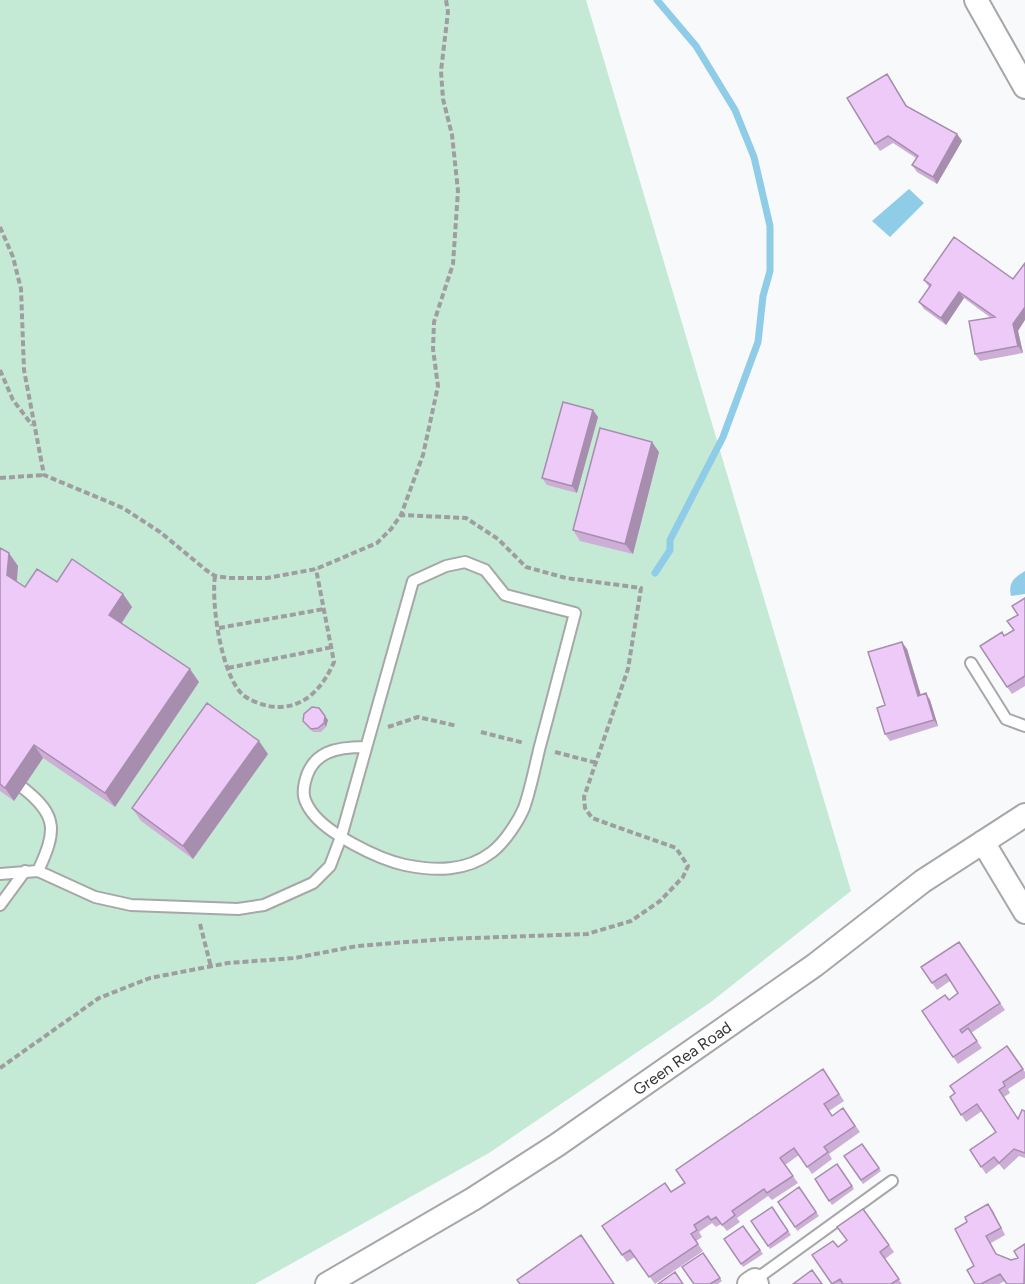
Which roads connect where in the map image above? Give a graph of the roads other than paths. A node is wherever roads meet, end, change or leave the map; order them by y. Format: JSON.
{"nodes":[{"id":1,"x":976,"y":0,"type":"edge"},
{"id":2,"x":1025,"y":87,"type":"edge"},
{"id":3,"x":972,"y":663,"type":"dead end"},
{"id":4,"x":1025,"y":726,"type":"edge"},
{"id":5,"x":365,"y":747,"type":"junction"},
{"id":6,"x":23,"y":788,"type":"dead end"},
{"id":7,"x":1025,"y":815,"type":"edge"},
{"id":8,"x":341,"y":837,"type":"junction"},
{"id":9,"x":983,"y":842,"type":"junction"},
{"id":10,"x":38,"y":871,"type":"junction"},
{"id":11,"x":25,"y":872,"type":"junction"},
{"id":12,"x":0,"y":874,"type":"edge"},
{"id":13,"x":0,"y":905,"type":"edge"},
{"id":14,"x":1025,"y":912,"type":"edge"},
{"id":15,"x":892,"y":1180,"type":"dead end"},
{"id":16,"x":754,"y":1283,"type":"edge"},
{"id":17,"x":327,"y":1284,"type":"edge"}],
"edges":[{"from":1,"to":2,"type":"street"},
{"from":3,"to":4,"type":"lane"},
{"from":5,"to":8,"type":"lane"},
{"from":5,"to":8,"type":"lane"},
{"from":5,"to":8,"type":"lane"},
{"from":6,"to":10,"type":"lane"},
{"from":7,"to":9,"type":"street","name":"Green Rea Road"},
{"from":8,"to":10,"type":"lane"},
{"from":9,"to":14,"type":"street"},
{"from":9,"to":17,"type":"street","name":"Green Rea Road"},
{"from":10,"to":11,"type":"lane"},
{"from":11,"to":12,"type":"lane"},
{"from":11,"to":13,"type":"lane"},
{"from":15,"to":16,"type":"lane"}]}
